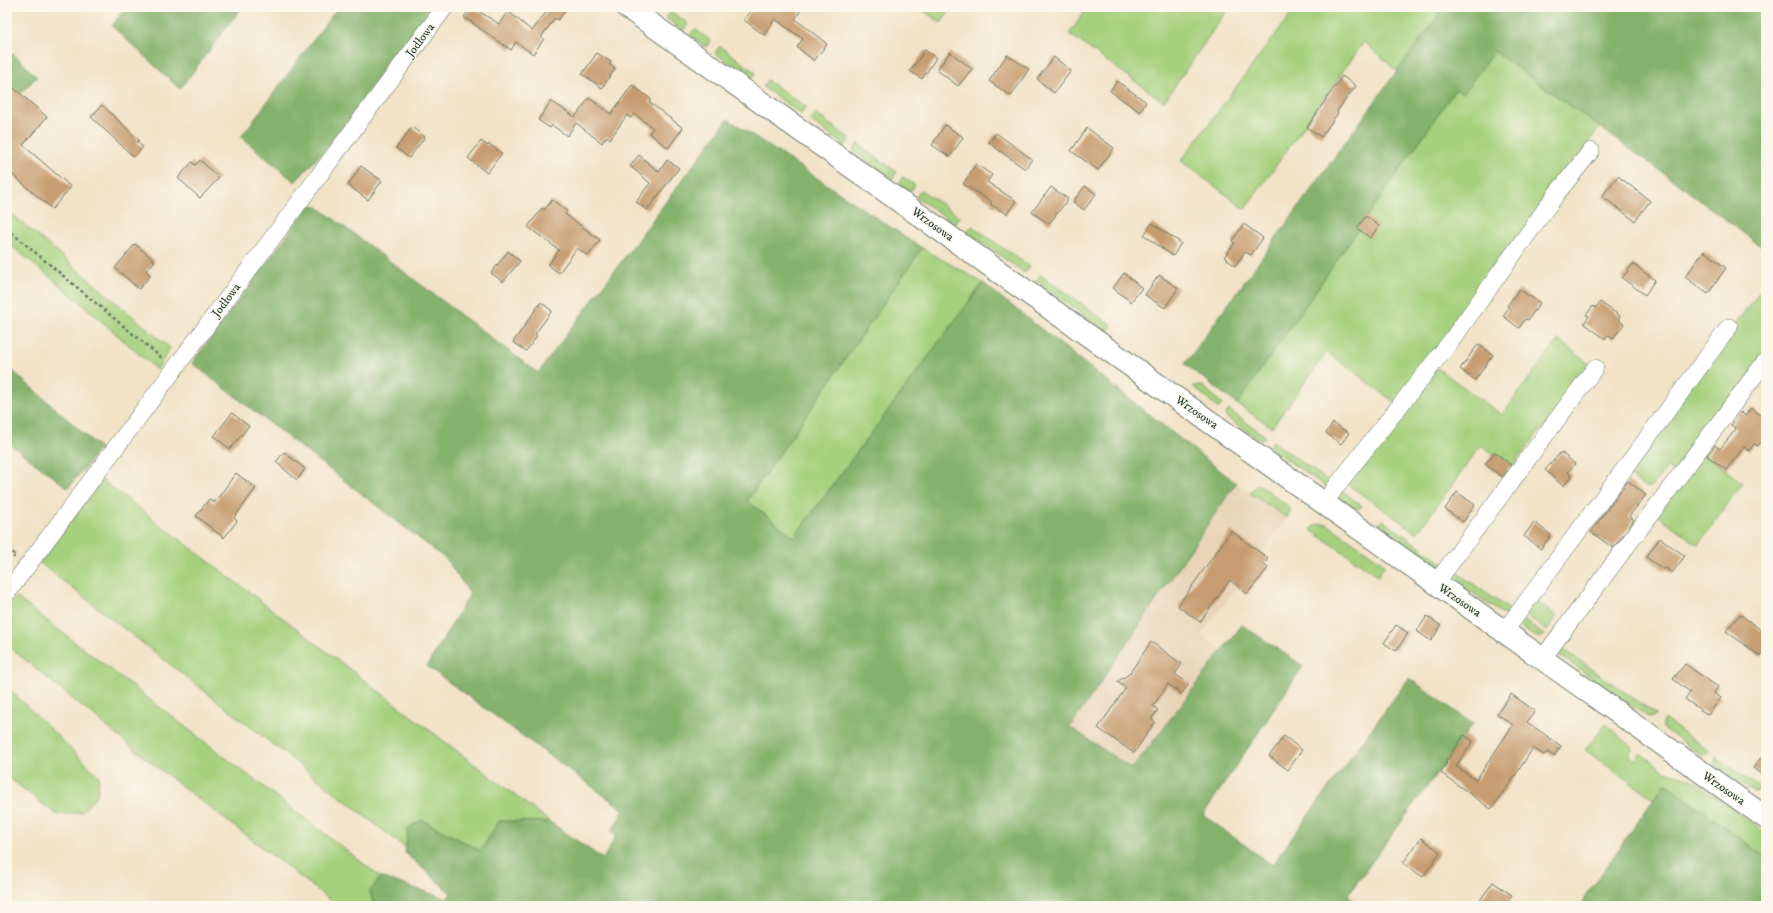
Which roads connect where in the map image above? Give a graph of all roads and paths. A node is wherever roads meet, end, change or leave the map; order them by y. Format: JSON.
{"nodes":[{"id":1,"x":445,"y":7,"type":"edge"},
{"id":2,"x":627,"y":7,"type":"edge"},
{"id":3,"x":1591,"y":151,"type":"dead end"},
{"id":4,"x":7,"y":229,"type":"edge"},
{"id":5,"x":1730,"y":326,"type":"dead end"},
{"id":6,"x":1764,"y":363,"type":"dead end"},
{"id":7,"x":174,"y":368,"type":"junction"},
{"id":8,"x":1595,"y":368,"type":"dead end"},
{"id":9,"x":1324,"y":504,"type":"junction"},
{"id":10,"x":7,"y":550,"type":"edge"},
{"id":11,"x":22,"y":558,"type":"dead end"},
{"id":12,"x":1436,"y":583,"type":"junction"},
{"id":13,"x":7,"y":593,"type":"edge"},
{"id":14,"x":1504,"y":632,"type":"junction"},
{"id":15,"x":1542,"y":658,"type":"junction"},
{"id":16,"x":1766,"y":818,"type":"edge"}],
"edges":[{"from":1,"to":7,"type":"street","name":"Jodłowa"},
{"from":2,"to":9,"type":"main road","name":"Wrzosowa"},
{"from":3,"to":9,"type":"street"},
{"from":4,"to":7,"type":"path"},
{"from":5,"to":14,"type":"street"},
{"from":6,"to":15,"type":"street"},
{"from":7,"to":13,"type":"street","name":"Jodłowa"},
{"from":8,"to":12,"type":"street"},
{"from":9,"to":12,"type":"main road","name":"Wrzosowa"},
{"from":10,"to":11,"type":"path"},
{"from":12,"to":14,"type":"main road","name":"Wrzosowa"},
{"from":14,"to":15,"type":"main road","name":"Wrzosowa"},
{"from":15,"to":16,"type":"main road","name":"Wrzosowa"}]}
